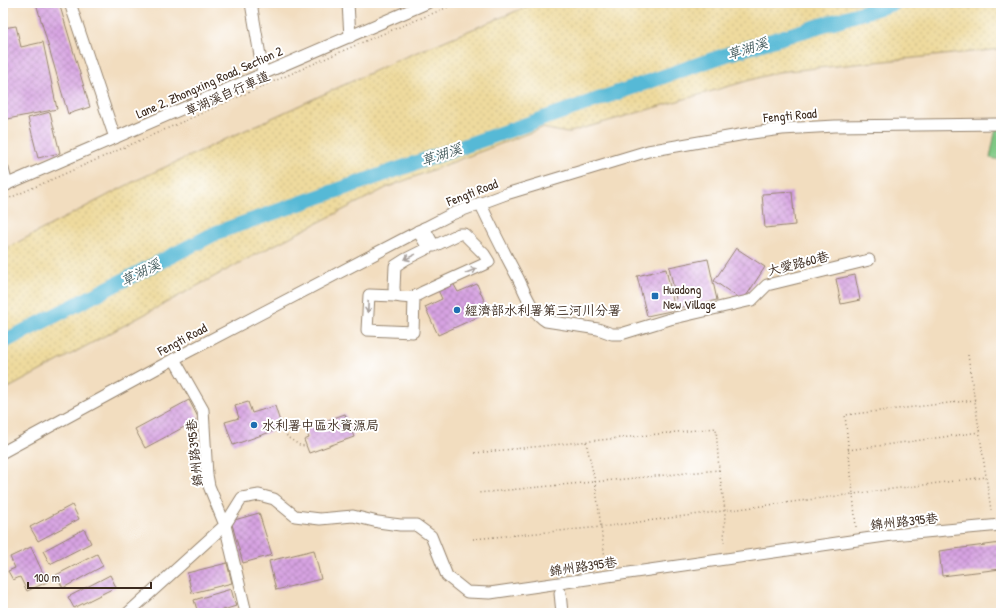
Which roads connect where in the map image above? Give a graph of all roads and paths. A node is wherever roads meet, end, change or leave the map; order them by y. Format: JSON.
{"nodes":[{"id":1,"x":70,"y":3,"type":"edge"},
{"id":2,"x":251,"y":3,"type":"edge"},
{"id":3,"x":348,"y":3,"type":"edge"},
{"id":4,"x":427,"y":3,"type":"edge"},
{"id":5,"x":458,"y":3,"type":"edge"},
{"id":6,"x":350,"y":37,"type":"junction"},
{"id":7,"x":263,"y":73,"type":"junction"},
{"id":8,"x":1001,"y":124,"type":"edge"},
{"id":9,"x":116,"y":138,"type":"junction"},
{"id":10,"x":3,"y":169,"type":"edge"},
{"id":11,"x":5,"y":185,"type":"edge"},
{"id":12,"x":3,"y":201,"type":"edge"},
{"id":13,"x":480,"y":203,"type":"junction"},
{"id":14,"x":421,"y":230,"type":"junction"},
{"id":15,"x":869,"y":260,"type":"dead end"},
{"id":16,"x":395,"y":296,"type":"junction"},
{"id":17,"x":414,"y":298,"type":"junction"},
{"id":18,"x":968,"y":355,"type":"dead end"},
{"id":19,"x":174,"y":360,"type":"junction"},
{"id":20,"x":975,"y":400,"type":"junction"},
{"id":21,"x":281,"y":423,"type":"dead end"},
{"id":22,"x":980,"y":432,"type":"junction"},
{"id":23,"x":586,"y":442,"type":"junction"},
{"id":24,"x":306,"y":445,"type":"dead end"},
{"id":25,"x":848,"y":450,"type":"junction"},
{"id":26,"x":3,"y":452,"type":"edge"},
{"id":27,"x":475,"y":453,"type":"dead end"},
{"id":28,"x":719,"y":470,"type":"junction"},
{"id":29,"x":986,"y":476,"type":"junction"},
{"id":30,"x":595,"y":481,"type":"junction"},
{"id":31,"x":477,"y":493,"type":"dead end"},
{"id":32,"x":853,"y":494,"type":"junction"},
{"id":33,"x":725,"y":510,"type":"junction"},
{"id":34,"x":991,"y":510,"type":"dead end"},
{"id":35,"x":225,"y":525,"type":"junction"},
{"id":36,"x":1001,"y":525,"type":"edge"},
{"id":37,"x":601,"y":527,"type":"junction"},
{"id":38,"x":856,"y":527,"type":"dead end"},
{"id":39,"x":473,"y":539,"type":"dead end"},
{"id":40,"x":724,"y":544,"type":"dead end"},
{"id":41,"x":607,"y":570,"type":"dead end"},
{"id":42,"x":560,"y":593,"type":"dead end"},
{"id":43,"x":562,"y":610,"type":"edge"},
{"id":44,"x":128,"y":613,"type":"edge"},
{"id":45,"x":246,"y":613,"type":"edge"}],
"edges":[{"from":1,"to":9,"type":"street"},
{"from":2,"to":7,"type":"street"},
{"from":3,"to":6,"type":"street"},
{"from":4,"to":6,"type":"street","name":"Lane 2, Zhongxing Road, Section 2"},
{"from":5,"to":12,"type":"path","name":"草湖溪自行車道"},
{"from":6,"to":7,"type":"street","name":"Lane 2, Zhongxing Road, Section 2"},
{"from":7,"to":9,"type":"street","name":"Lane 2, Zhongxing Road, Section 2"},
{"from":8,"to":13,"type":"street","name":"Fengti Road"},
{"from":9,"to":11,"type":"street","name":"Lane 2, Zhongxing Road, Section 2"},
{"from":10,"to":11,"type":"street"},
{"from":13,"to":14,"type":"street","name":"Fengti Road"},
{"from":13,"to":15,"type":"street","name":"大愛路60巷"},
{"from":14,"to":16,"type":"street","one_way":true},
{"from":17,"to":14,"type":"street","one_way":true},
{"from":14,"to":19,"type":"street","name":"Fengti Road"},
{"from":16,"to":17,"type":"street"},
{"from":16,"to":17,"type":"street","one_way":true},
{"from":18,"to":20,"type":"path"},
{"from":19,"to":26,"type":"street","name":"Fengti Road"},
{"from":19,"to":35,"type":"street","name":"錦州路395巷"},
{"from":20,"to":22,"type":"path"},
{"from":20,"to":25,"type":"path"},
{"from":21,"to":24,"type":"path"},
{"from":22,"to":25,"type":"path"},
{"from":22,"to":29,"type":"path"},
{"from":23,"to":27,"type":"path"},
{"from":23,"to":28,"type":"path"},
{"from":23,"to":30,"type":"path"},
{"from":25,"to":32,"type":"path"},
{"from":28,"to":30,"type":"path"},
{"from":28,"to":33,"type":"path"},
{"from":29,"to":32,"type":"path"},
{"from":29,"to":34,"type":"path"},
{"from":30,"to":31,"type":"path"},
{"from":30,"to":37,"type":"path"},
{"from":32,"to":33,"type":"path"},
{"from":32,"to":38,"type":"path"},
{"from":33,"to":37,"type":"path"},
{"from":33,"to":40,"type":"path"},
{"from":35,"to":36,"type":"street","name":"錦州路395巷"},
{"from":35,"to":44,"type":"street","name":"錦州路395巷"},
{"from":35,"to":45,"type":"street","name":"錦州路395巷"},
{"from":37,"to":39,"type":"path"},
{"from":37,"to":41,"type":"path"},
{"from":42,"to":43,"type":"street"}]}
